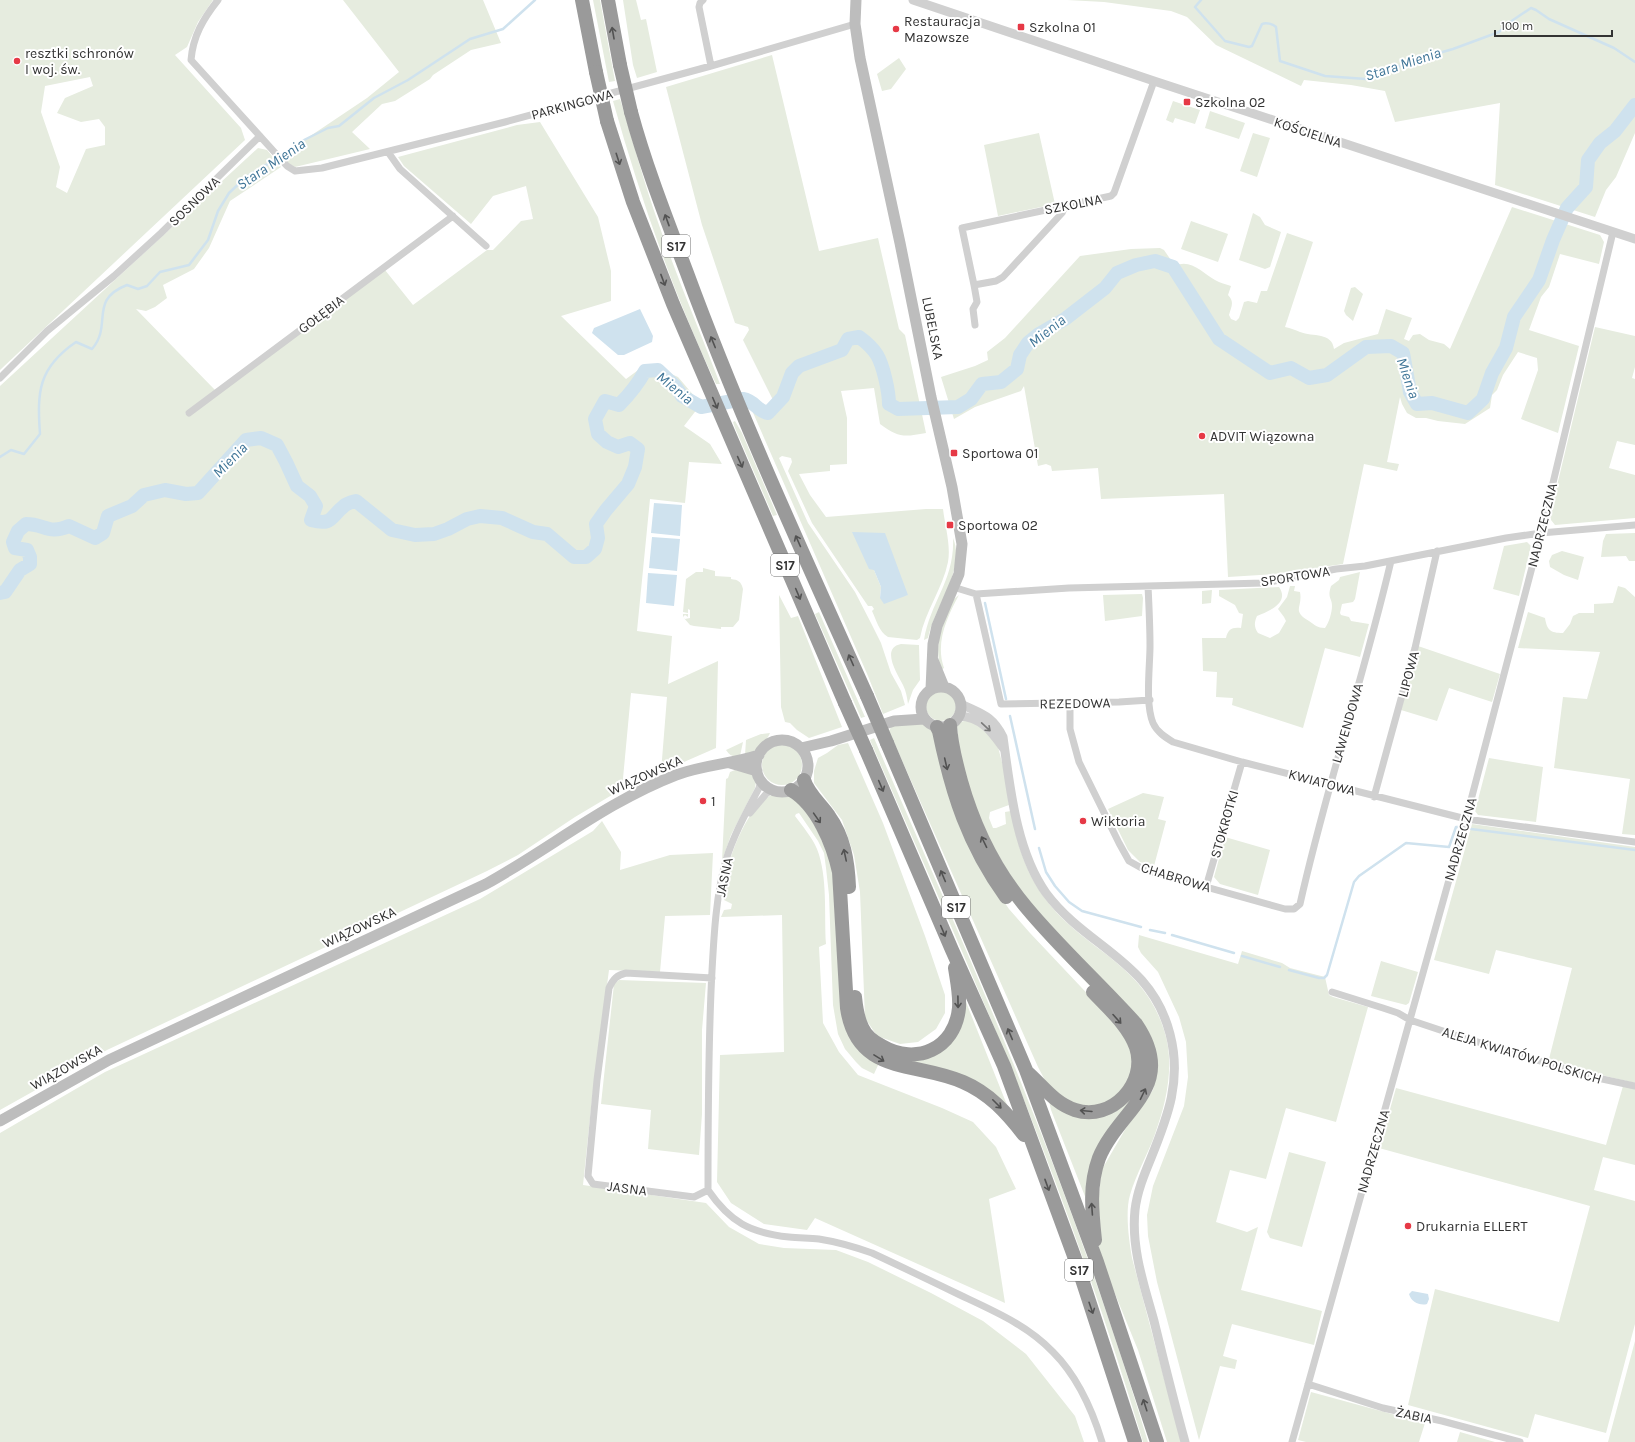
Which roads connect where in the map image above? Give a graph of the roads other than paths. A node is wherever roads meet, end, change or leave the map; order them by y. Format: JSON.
{"nodes":[{"id":1,"x":218,"y":0,"type":"edge"},
{"id":2,"x":608,"y":0,"type":"edge"},
{"id":3,"x":704,"y":0,"type":"edge"},
{"id":4,"x":856,"y":0,"type":"edge"},
{"id":5,"x":913,"y":0,"type":"edge"},
{"id":6,"x":583,"y":4,"type":"edge"},
{"id":7,"x":856,"y":24,"type":"junction"},
{"id":8,"x":711,"y":66,"type":"junction"},
{"id":9,"x":1154,"y":82,"type":"junction"},
{"id":10,"x":260,"y":136,"type":"junction"},
{"id":11,"x":388,"y":152,"type":"junction"},
{"id":12,"x":1065,"y":206,"type":"junction"},
{"id":13,"x":454,"y":216,"type":"junction"},
{"id":14,"x":1613,"y":232,"type":"junction"},
{"id":15,"x":1635,"y":239,"type":"edge"},
{"id":16,"x":486,"y":246,"type":"dead end"},
{"id":17,"x":974,"y":285,"type":"junction"},
{"id":18,"x":975,"y":324,"type":"dead end"},
{"id":19,"x":0,"y":378,"type":"edge"},
{"id":20,"x":189,"y":413,"type":"dead end"},
{"id":21,"x":1635,"y":525,"type":"edge"},
{"id":22,"x":1541,"y":533,"type":"junction"},
{"id":23,"x":1437,"y":550,"type":"junction"},
{"id":24,"x":1391,"y":561,"type":"junction"},
{"id":25,"x":1148,"y":586,"type":"junction"},
{"id":26,"x":953,"y":587,"type":"junction"},
{"id":27,"x":976,"y":594,"type":"junction"},
{"id":28,"x":933,"y":659,"type":"junction"},
{"id":29,"x":944,"y":686,"type":"junction"},
{"id":30,"x":931,"y":689,"type":"junction"},
{"id":31,"x":1150,"y":700,"type":"junction"},
{"id":32,"x":1070,"y":703,"type":"junction"},
{"id":33,"x":961,"y":704,"type":"junction"},
{"id":34,"x":920,"y":706,"type":"junction"},
{"id":35,"x":924,"y":719,"type":"junction"},
{"id":36,"x":894,"y":721,"type":"junction"},
{"id":37,"x":949,"y":722,"type":"junction"},
{"id":38,"x":831,"y":741,"type":"junction"},
{"id":39,"x":801,"y":748,"type":"junction"},
{"id":40,"x":1005,"y":750,"type":"junction"},
{"id":41,"x":759,"y":755,"type":"junction"},
{"id":42,"x":808,"y":760,"type":"junction"},
{"id":43,"x":730,"y":762,"type":"junction"},
{"id":44,"x":1242,"y":762,"type":"junction"},
{"id":45,"x":759,"y":775,"type":"junction"},
{"id":46,"x":804,"y":780,"type":"junction"},
{"id":47,"x":1330,"y":784,"type":"junction"},
{"id":48,"x":773,"y":789,"type":"junction"},
{"id":49,"x":791,"y":790,"type":"junction"},
{"id":50,"x":1374,"y":796,"type":"junction"},
{"id":51,"x":1466,"y":820,"type":"junction"},
{"id":52,"x":740,"y":826,"type":"junction"},
{"id":53,"x":1635,"y":842,"type":"edge"},
{"id":54,"x":1206,"y":887,"type":"junction"},
{"id":55,"x":1297,"y":908,"type":"joint"},
{"id":56,"x":952,"y":950,"type":"junction"},
{"id":57,"x":712,"y":978,"type":"junction"},
{"id":58,"x":1332,"y":992,"type":"dead end"},
{"id":59,"x":1410,"y":1020,"type":"junction"},
{"id":60,"x":1026,"y":1070,"type":"junction"},
{"id":61,"x":1635,"y":1086,"type":"edge"},
{"id":62,"x":0,"y":1121,"type":"edge"},
{"id":63,"x":1034,"y":1149,"type":"junction"},
{"id":64,"x":708,"y":1190,"type":"junction"},
{"id":65,"x":1097,"y":1262,"type":"junction"},
{"id":66,"x":1308,"y":1384,"type":"junction"},
{"id":67,"x":1102,"y":1442,"type":"edge"},
{"id":68,"x":1135,"y":1442,"type":"edge"},
{"id":69,"x":1157,"y":1442,"type":"edge"},
{"id":70,"x":1185,"y":1442,"type":"edge"},
{"id":71,"x":1292,"y":1442,"type":"edge"},
{"id":72,"x":1520,"y":1442,"type":"edge"}],
"edges":[{"from":1,"to":10,"type":"street"},
{"from":60,"to":2,"type":"highway","number":"S17","one_way":true,"bridge":true},
{"from":3,"to":8,"type":"street"},
{"from":4,"to":7,"type":"main road","name":"LUBELSKA"},
{"from":5,"to":9,"type":"street","name":"KOŚCIELNA"},
{"from":6,"to":56,"type":"highway","number":"S17","one_way":true,"bridge":true},
{"from":7,"to":8,"type":"street","name":"PARKINGOWA"},
{"from":7,"to":26,"type":"main road","name":"LUBELSKA"},
{"from":8,"to":11,"type":"street","name":"PARKINGOWA"},
{"from":9,"to":12,"type":"street","name":"SZKOLNA"},
{"from":9,"to":14,"type":"street","name":"KOŚCIELNA"},
{"from":10,"to":11,"type":"street","name":"PARKINGOWA"},
{"from":10,"to":19,"type":"street","name":"SOSNOWA"},
{"from":11,"to":13,"type":"street"},
{"from":12,"to":17,"type":"street"},
{"from":12,"to":17,"type":"street","name":"SZKOLNA"},
{"from":13,"to":16,"type":"street"},
{"from":13,"to":20,"type":"street","name":"GOŁĘBIA"},
{"from":14,"to":15,"type":"street","name":"KOŚCIELNA"},
{"from":14,"to":22,"type":"street","name":"NADRZECZNA"},
{"from":17,"to":18,"type":"street"},
{"from":21,"to":22,"type":"street","name":"SPORTOWA"},
{"from":22,"to":23,"type":"street","name":"SPORTOWA"},
{"from":22,"to":51,"type":"street","name":"NADRZECZNA"},
{"from":23,"to":24,"type":"street","name":"SPORTOWA"},
{"from":23,"to":50,"type":"street","name":"LIPOWA"},
{"from":24,"to":25,"type":"street","name":"SPORTOWA"},
{"from":24,"to":47,"type":"street","name":"LAWENDOWA"},
{"from":25,"to":27,"type":"street","name":"SPORTOWA"},
{"from":25,"to":31,"type":"street","name":"KWIATOWA"},
{"from":26,"to":27,"type":"street","name":"SPORTOWA"},
{"from":26,"to":28,"type":"main road","name":"LUBELSKA"},
{"from":27,"to":32,"type":"street","name":"REZEDOWA"},
{"from":28,"to":29,"type":"main road","name":"LUBELSKA"},
{"from":28,"to":30,"type":"main road","name":"LUBELSKA"},
{"from":29,"to":30,"type":"main road"},
{"from":29,"to":33,"type":"main road"},
{"from":30,"to":34,"type":"main road"},
{"from":31,"to":32,"type":"street","name":"REZEDOWA"},
{"from":31,"to":44,"type":"street","name":"KWIATOWA"},
{"from":32,"to":54,"type":"street","name":"CHABROWA"},
{"from":33,"to":37,"type":"main road"},
{"from":33,"to":40,"type":"street"},
{"from":34,"to":35,"type":"main road"},
{"from":34,"to":36,"type":"main road"},
{"from":35,"to":36,"type":"main road"},
{"from":35,"to":37,"type":"main road"},
{"from":36,"to":38,"type":"main road"},
{"from":37,"to":40,"type":"street","one_way":true},
{"from":37,"to":60,"type":"highway","one_way":true},
{"from":65,"to":37,"type":"highway","one_way":true},
{"from":38,"to":39,"type":"main road"},
{"from":38,"to":42,"type":"main road"},
{"from":39,"to":41,"type":"main road"},
{"from":39,"to":42,"type":"main road"},
{"from":40,"to":70,"type":"street"},
{"from":41,"to":43,"type":"main road","name":"WIĄZOWSKA"},
{"from":41,"to":45,"type":"main road"},
{"from":42,"to":46,"type":"main road"},
{"from":43,"to":45,"type":"main road","name":"WIĄZOWSKA"},
{"from":43,"to":62,"type":"main road","name":"WIĄZOWSKA"},
{"from":44,"to":47,"type":"street","name":"KWIATOWA"},
{"from":44,"to":54,"type":"street","name":"STOKROTKI"},
{"from":45,"to":48,"type":"main road"},
{"from":45,"to":52,"type":"street","name":"JASNA"},
{"from":46,"to":49,"type":"main road"},
{"from":56,"to":46,"type":"highway","one_way":true},
{"from":47,"to":50,"type":"street","name":"KWIATOWA"},
{"from":47,"to":55,"type":"street","name":"LAWENDOWA"},
{"from":48,"to":49,"type":"main road"},
{"from":48,"to":52,"type":"street","name":"JASNA"},
{"from":49,"to":63,"type":"highway","one_way":true},
{"from":50,"to":51,"type":"street","name":"KWIATOWA"},
{"from":51,"to":53,"type":"street","name":"KWIATOWA"},
{"from":51,"to":59,"type":"street","name":"NADRZECZNA"},
{"from":52,"to":57,"type":"street","name":"JASNA"},
{"from":54,"to":55,"type":"street","name":"CHABROWA"},
{"from":56,"to":63,"type":"highway","number":"S17"},
{"from":57,"to":64,"type":"street","name":"JASNA"},
{"from":57,"to":64,"type":"street","name":"JASNA"},
{"from":58,"to":59,"type":"street","name":"ALEJA KWIATÓW POLSKICH"},
{"from":59,"to":61,"type":"street","name":"ALEJA KWIATÓW POLSKICH"},
{"from":59,"to":66,"type":"street","name":"NADRZECZNA"},
{"from":60,"to":65,"type":"highway","number":"S17"},
{"from":63,"to":68,"type":"highway","number":"S17","one_way":true},
{"from":64,"to":67,"type":"street"},
{"from":69,"to":65,"type":"highway","number":"S17","one_way":true},
{"from":66,"to":71,"type":"street","name":"NADRZECZNA"},
{"from":66,"to":72,"type":"street","name":"ŻABIA"}]}
